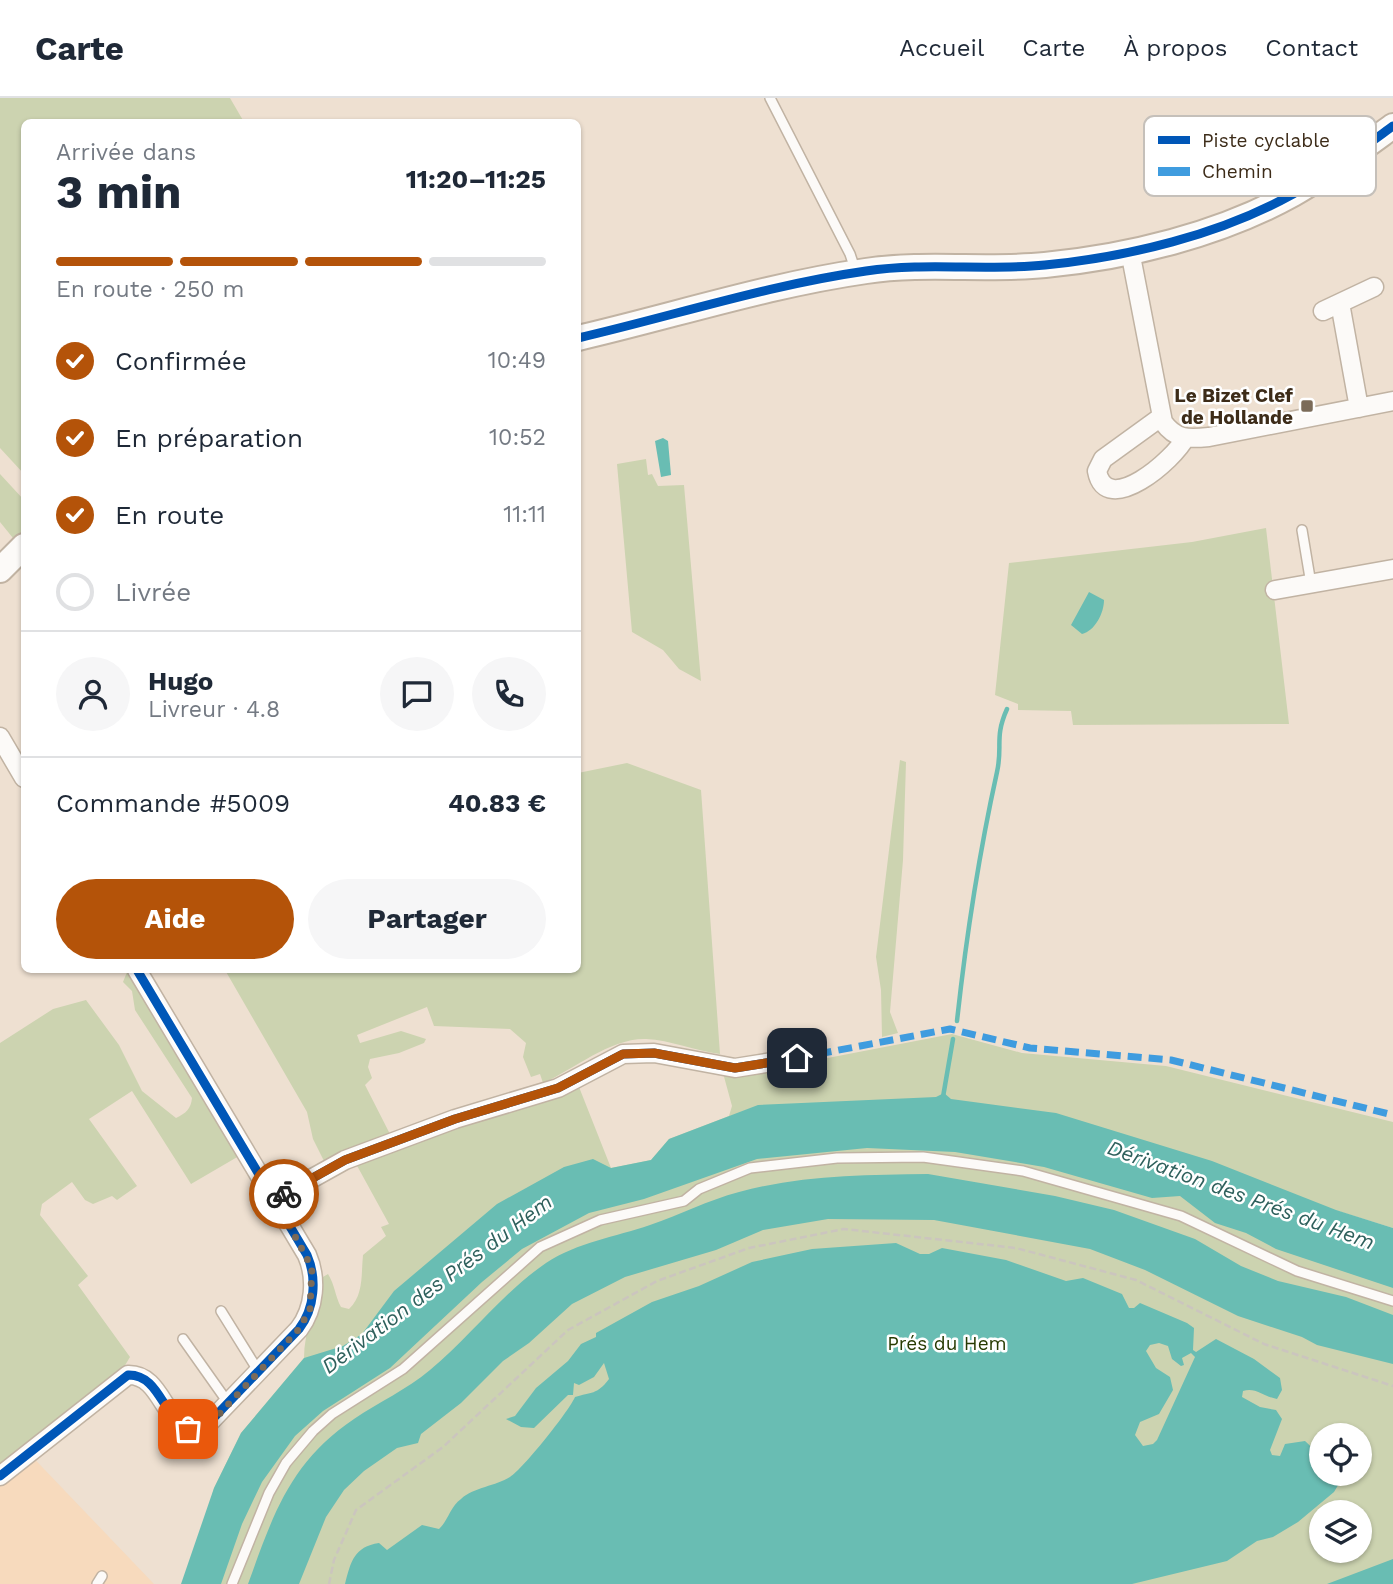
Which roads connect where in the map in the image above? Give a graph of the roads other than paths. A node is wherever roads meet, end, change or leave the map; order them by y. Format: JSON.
{"nodes":[{"id":1,"x":770,"y":98,"type":"edge"},
{"id":2,"x":1393,"y":126,"type":"edge"},
{"id":3,"x":1376,"y":138,"type":"edge"},
{"id":4,"x":1290,"y":196,"type":"edge"},
{"id":5,"x":1130,"y":251,"type":"junction"},
{"id":6,"x":856,"y":272,"type":"junction"},
{"id":7,"x":1374,"y":287,"type":"dead end"},
{"id":8,"x":1340,"y":303,"type":"junction"},
{"id":9,"x":1322,"y":311,"type":"dead end"},
{"id":10,"x":581,"y":337,"type":"edge"},
{"id":11,"x":1393,"y":401,"type":"edge"},
{"id":12,"x":1359,"y":408,"type":"junction"},
{"id":13,"x":1161,"y":417,"type":"junction"},
{"id":14,"x":1185,"y":438,"type":"junction"},
{"id":15,"x":1302,"y":530,"type":"dead end"},
{"id":16,"x":21,"y":550,"type":"edge"},
{"id":17,"x":1393,"y":569,"type":"edge"},
{"id":18,"x":0,"y":570,"type":"edge"},
{"id":19,"x":1311,"y":584,"type":"junction"},
{"id":20,"x":1275,"y":590,"type":"dead end"},
{"id":21,"x":0,"y":737,"type":"edge"},
{"id":22,"x":21,"y":774,"type":"edge"},
{"id":23,"x":139,"y":973,"type":"edge"},
{"id":24,"x":797,"y":1058,"type":"dead end"},
{"id":25,"x":275,"y":1199,"type":"junction"},
{"id":26,"x":1393,"y":1301,"type":"edge"},
{"id":27,"x":221,"y":1311,"type":"dead end"},
{"id":28,"x":183,"y":1339,"type":"dead end"},
{"id":29,"x":260,"y":1373,"type":"junction"},
{"id":30,"x":229,"y":1404,"type":"junction"},
{"id":31,"x":0,"y":1476,"type":"edge"},
{"id":32,"x":232,"y":1584,"type":"edge"}],
"edges":[{"from":1,"to":6,"type":"lane"},
{"from":2,"to":3,"type":"street"},
{"from":4,"to":5,"type":"street"},
{"from":5,"to":6,"type":"street"},
{"from":5,"to":13,"type":"street"},
{"from":6,"to":10,"type":"street"},
{"from":7,"to":8,"type":"street"},
{"from":8,"to":9,"type":"street"},
{"from":8,"to":12,"type":"street"},
{"from":11,"to":12,"type":"street"},
{"from":12,"to":14,"type":"street"},
{"from":13,"to":14,"type":"street"},
{"from":13,"to":14,"type":"street"},
{"from":15,"to":19,"type":"lane"},
{"from":16,"to":18,"type":"street"},
{"from":17,"to":19,"type":"street"},
{"from":19,"to":20,"type":"street"},
{"from":21,"to":22,"type":"street"},
{"from":23,"to":25,"type":"street"},
{"from":24,"to":25,"type":"street"},
{"from":25,"to":29,"type":"street"},
{"from":26,"to":32,"type":"lane"},
{"from":27,"to":29,"type":"lane"},
{"from":28,"to":30,"type":"lane"},
{"from":29,"to":30,"type":"street"},
{"from":30,"to":31,"type":"street"}]}
